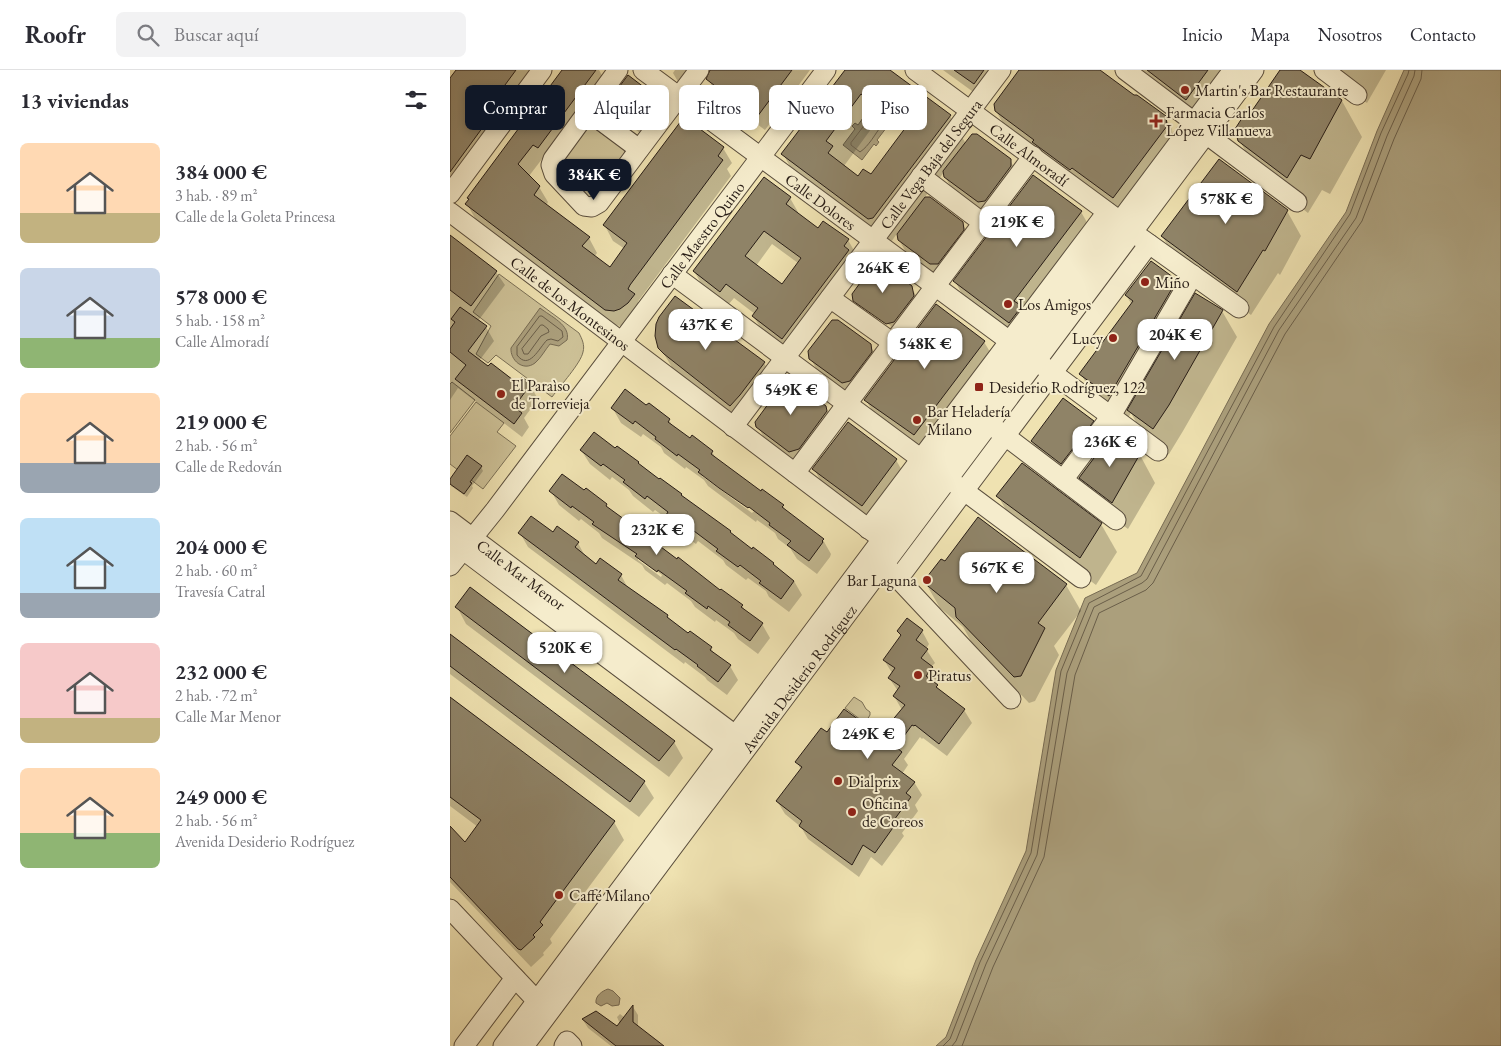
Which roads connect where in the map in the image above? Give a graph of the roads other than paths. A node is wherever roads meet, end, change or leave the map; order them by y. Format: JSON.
{"nodes":[{"id":1,"x":542,"y":70,"type":"edge"},
{"id":2,"x":618,"y":70,"type":"edge"},
{"id":3,"x":643,"y":70,"type":"edge"},
{"id":4,"x":698,"y":70,"type":"edge"},
{"id":5,"x":826,"y":70,"type":"edge"},
{"id":6,"x":915,"y":70,"type":"edge"},
{"id":7,"x":1001,"y":70,"type":"edge"},
{"id":8,"x":1125,"y":70,"type":"edge"},
{"id":9,"x":1233,"y":70,"type":"edge"},
{"id":10,"x":1254,"y":70,"type":"edge"},
{"id":11,"x":1324,"y":70,"type":"edge"},
{"id":12,"x":607,"y":85,"type":"edge"},
{"id":13,"x":687,"y":85,"type":"edge"},
{"id":14,"x":1357,"y":95,"type":"dead end"},
{"id":15,"x":679,"y":96,"type":"joint"},
{"id":16,"x":970,"y":111,"type":"junction"},
{"id":17,"x":1200,"y":128,"type":"junction"},
{"id":18,"x":575,"y":129,"type":"edge"},
{"id":19,"x":614,"y":130,"type":"edge"},
{"id":20,"x":725,"y":130,"type":"edge"},
{"id":21,"x":639,"y":149,"type":"junction"},
{"id":22,"x":1033,"y":156,"type":"junction"},
{"id":23,"x":761,"y":157,"type":"junction"},
{"id":24,"x":921,"y":176,"type":"junction"},
{"id":25,"x":450,"y":194,"type":"edge"},
{"id":26,"x":1297,"y":202,"type":"dead end"},
{"id":27,"x":450,"y":212,"type":"edge"},
{"id":28,"x":983,"y":222,"type":"junction"},
{"id":29,"x":1120,"y":222,"type":"junction"},
{"id":30,"x":873,"y":240,"type":"junction"},
{"id":31,"x":1149,"y":244,"type":"junction"},
{"id":32,"x":672,"y":274,"type":"junction"},
{"id":33,"x":1193,"y":276,"type":"junction"},
{"id":34,"x":935,"y":286,"type":"junction"},
{"id":35,"x":830,"y":298,"type":"junction"},
{"id":36,"x":1239,"y":308,"type":"dead end"},
{"id":37,"x":621,"y":342,"type":"junction"},
{"id":38,"x":893,"y":343,"type":"junction"},
{"id":39,"x":1023,"y":351,"type":"junction"},
{"id":40,"x":785,"y":358,"type":"junction"},
{"id":41,"x":1052,"y":373,"type":"junction"},
{"id":42,"x":847,"y":404,"type":"junction"},
{"id":43,"x":1111,"y":416,"type":"junction"},
{"id":44,"x":989,"y":424,"type":"junction"},
{"id":45,"x":733,"y":427,"type":"junction"},
{"id":46,"x":1005,"y":436,"type":"junction"},
{"id":47,"x":1158,"y":451,"type":"dead end"},
{"id":48,"x":934,"y":469,"type":"junction"},
{"id":49,"x":795,"y":474,"type":"junction"},
{"id":50,"x":1063,"y":480,"type":"junction"},
{"id":51,"x":964,"y":491,"type":"junction"},
{"id":52,"x":1116,"y":520,"type":"dead end"},
{"id":53,"x":450,"y":521,"type":"edge"},
{"id":54,"x":875,"y":534,"type":"junction"},
{"id":55,"x":462,"y":542,"type":"edge"},
{"id":56,"x":884,"y":564,"type":"junction"},
{"id":57,"x":450,"y":566,"type":"edge"},
{"id":58,"x":1081,"y":578,"type":"dead end"},
{"id":59,"x":898,"y":579,"type":"junction"},
{"id":60,"x":1011,"y":699,"type":"dead end"},
{"id":61,"x":731,"y":741,"type":"junction"},
{"id":62,"x":450,"y":909,"type":"edge"},
{"id":63,"x":515,"y":978,"type":"junction"},
{"id":64,"x":537,"y":1001,"type":"junction"},
{"id":65,"x":464,"y":1046,"type":"edge"},
{"id":66,"x":504,"y":1046,"type":"edge"},
{"id":67,"x":524,"y":1046,"type":"edge"}],
"edges":[{"from":1,"to":25,"type":"street"},
{"from":2,"to":12,"type":"street"},
{"from":3,"to":15,"type":"street","name":"Calle Dolores"},
{"from":4,"to":13,"type":"street"},
{"from":5,"to":23,"type":"street","name":"Calle Maestro Quino"},
{"from":6,"to":16,"type":"street","name":"Calle Almoradí"},
{"from":7,"to":16,"type":"street","name":"Calle Vega Baja del Segura"},
{"from":8,"to":17,"type":"street"},
{"from":9,"to":17,"type":"street","name":"Avenida Desiderio Rodríguez"},
{"from":10,"to":17,"type":"street","name":"Avenida Desiderio Rodríguez"},
{"from":11,"to":14,"type":"street"},
{"from":15,"to":21,"type":"street"},
{"from":16,"to":22,"type":"street","name":"Calle Almoradí"},
{"from":16,"to":24,"type":"street","name":"Calle Vega Baja del Segura"},
{"from":17,"to":26,"type":"street"},
{"from":17,"to":29,"type":"street","name":"Avenida Desiderio Rodríguez"},
{"from":18,"to":21,"type":"street"},
{"from":19,"to":21,"type":"street"},
{"from":20,"to":23,"type":"street","name":"Calle Dolores"},
{"from":22,"to":28,"type":"street"},
{"from":22,"to":29,"type":"street","name":"Calle Almoradí"},
{"from":23,"to":30,"type":"street","name":"Calle Dolores"},
{"from":23,"to":32,"type":"street","name":"Calle Maestro Quino"},
{"from":24,"to":28,"type":"street"},
{"from":24,"to":30,"type":"street","name":"Calle Vega Baja del Segura"},
{"from":27,"to":37,"type":"street","name":"Calle de los Montesinos"},
{"from":28,"to":34,"type":"street"},
{"from":29,"to":31,"type":"street","name":"Calle Almoradí"},
{"from":29,"to":39,"type":"street","name":"Avenida Desiderio Rodríguez"},
{"from":29,"to":39,"type":"street","name":"Avenida Desiderio Rodríguez"},
{"from":30,"to":34,"type":"street","name":"Calle Dolores"},
{"from":30,"to":35,"type":"street","name":"Calle Vega Baja del Segura"},
{"from":31,"to":33,"type":"street","name":"Calle Almoradí"},
{"from":31,"to":41,"type":"street"},
{"from":32,"to":37,"type":"street","name":"Calle Maestro Quino"},
{"from":32,"to":40,"type":"street"},
{"from":33,"to":36,"type":"street","name":"Calle Almoradí"},
{"from":33,"to":43,"type":"street"},
{"from":34,"to":38,"type":"street"},
{"from":34,"to":39,"type":"street","name":"Calle Dolores"},
{"from":35,"to":38,"type":"street"},
{"from":35,"to":40,"type":"street","name":"Calle Vega Baja del Segura"},
{"from":37,"to":45,"type":"street","name":"Calle de los Montesinos"},
{"from":37,"to":55,"type":"street","name":"Calle Maestro Quino"},
{"from":38,"to":42,"type":"street"},
{"from":39,"to":41,"type":"street","name":"Calle Dolores"},
{"from":39,"to":44,"type":"street","name":"Avenida Desiderio Rodríguez"},
{"from":39,"to":48,"type":"street","name":"Avenida Desiderio Rodríguez"},
{"from":40,"to":42,"type":"street"},
{"from":40,"to":45,"type":"street","name":"Calle Vega Baja del Segura"},
{"from":41,"to":43,"type":"street","name":"Calle Dolores"},
{"from":41,"to":46,"type":"street"},
{"from":42,"to":48,"type":"street"},
{"from":42,"to":49,"type":"street"},
{"from":43,"to":47,"type":"street","name":"Calle Dolores"},
{"from":43,"to":50,"type":"street"},
{"from":44,"to":46,"type":"street"},
{"from":44,"to":48,"type":"street","name":"Avenida Desiderio Rodríguez"},
{"from":45,"to":49,"type":"street","name":"Calle de los Montesinos"},
{"from":46,"to":50,"type":"street"},
{"from":46,"to":51,"type":"street"},
{"from":48,"to":51,"type":"street"},
{"from":48,"to":54,"type":"street","name":"Avenida Desiderio Rodríguez"},
{"from":48,"to":56,"type":"street","name":"Avenida Desiderio Rodríguez"},
{"from":49,"to":54,"type":"street","name":"Calle de los Montesinos"},
{"from":50,"to":52,"type":"street"},
{"from":51,"to":58,"type":"street"},
{"from":51,"to":59,"type":"street"},
{"from":53,"to":55,"type":"street","name":"Calle Mar Menor"},
{"from":54,"to":61,"type":"street","name":"Avenida Desiderio Rodríguez"},
{"from":55,"to":57,"type":"street","name":"Calle Maestro Quino"},
{"from":55,"to":61,"type":"street","name":"Calle Mar Menor"},
{"from":56,"to":59,"type":"street"},
{"from":56,"to":67,"type":"street","name":"Avenida Desiderio Rodríguez"},
{"from":59,"to":60,"type":"street"},
{"from":61,"to":64,"type":"street","name":"Avenida Desiderio Rodríguez"},
{"from":62,"to":63,"type":"street"},
{"from":63,"to":64,"type":"street"},
{"from":63,"to":65,"type":"street"},
{"from":64,"to":66,"type":"street","name":"Avenida Desiderio Rodríguez"}]}
